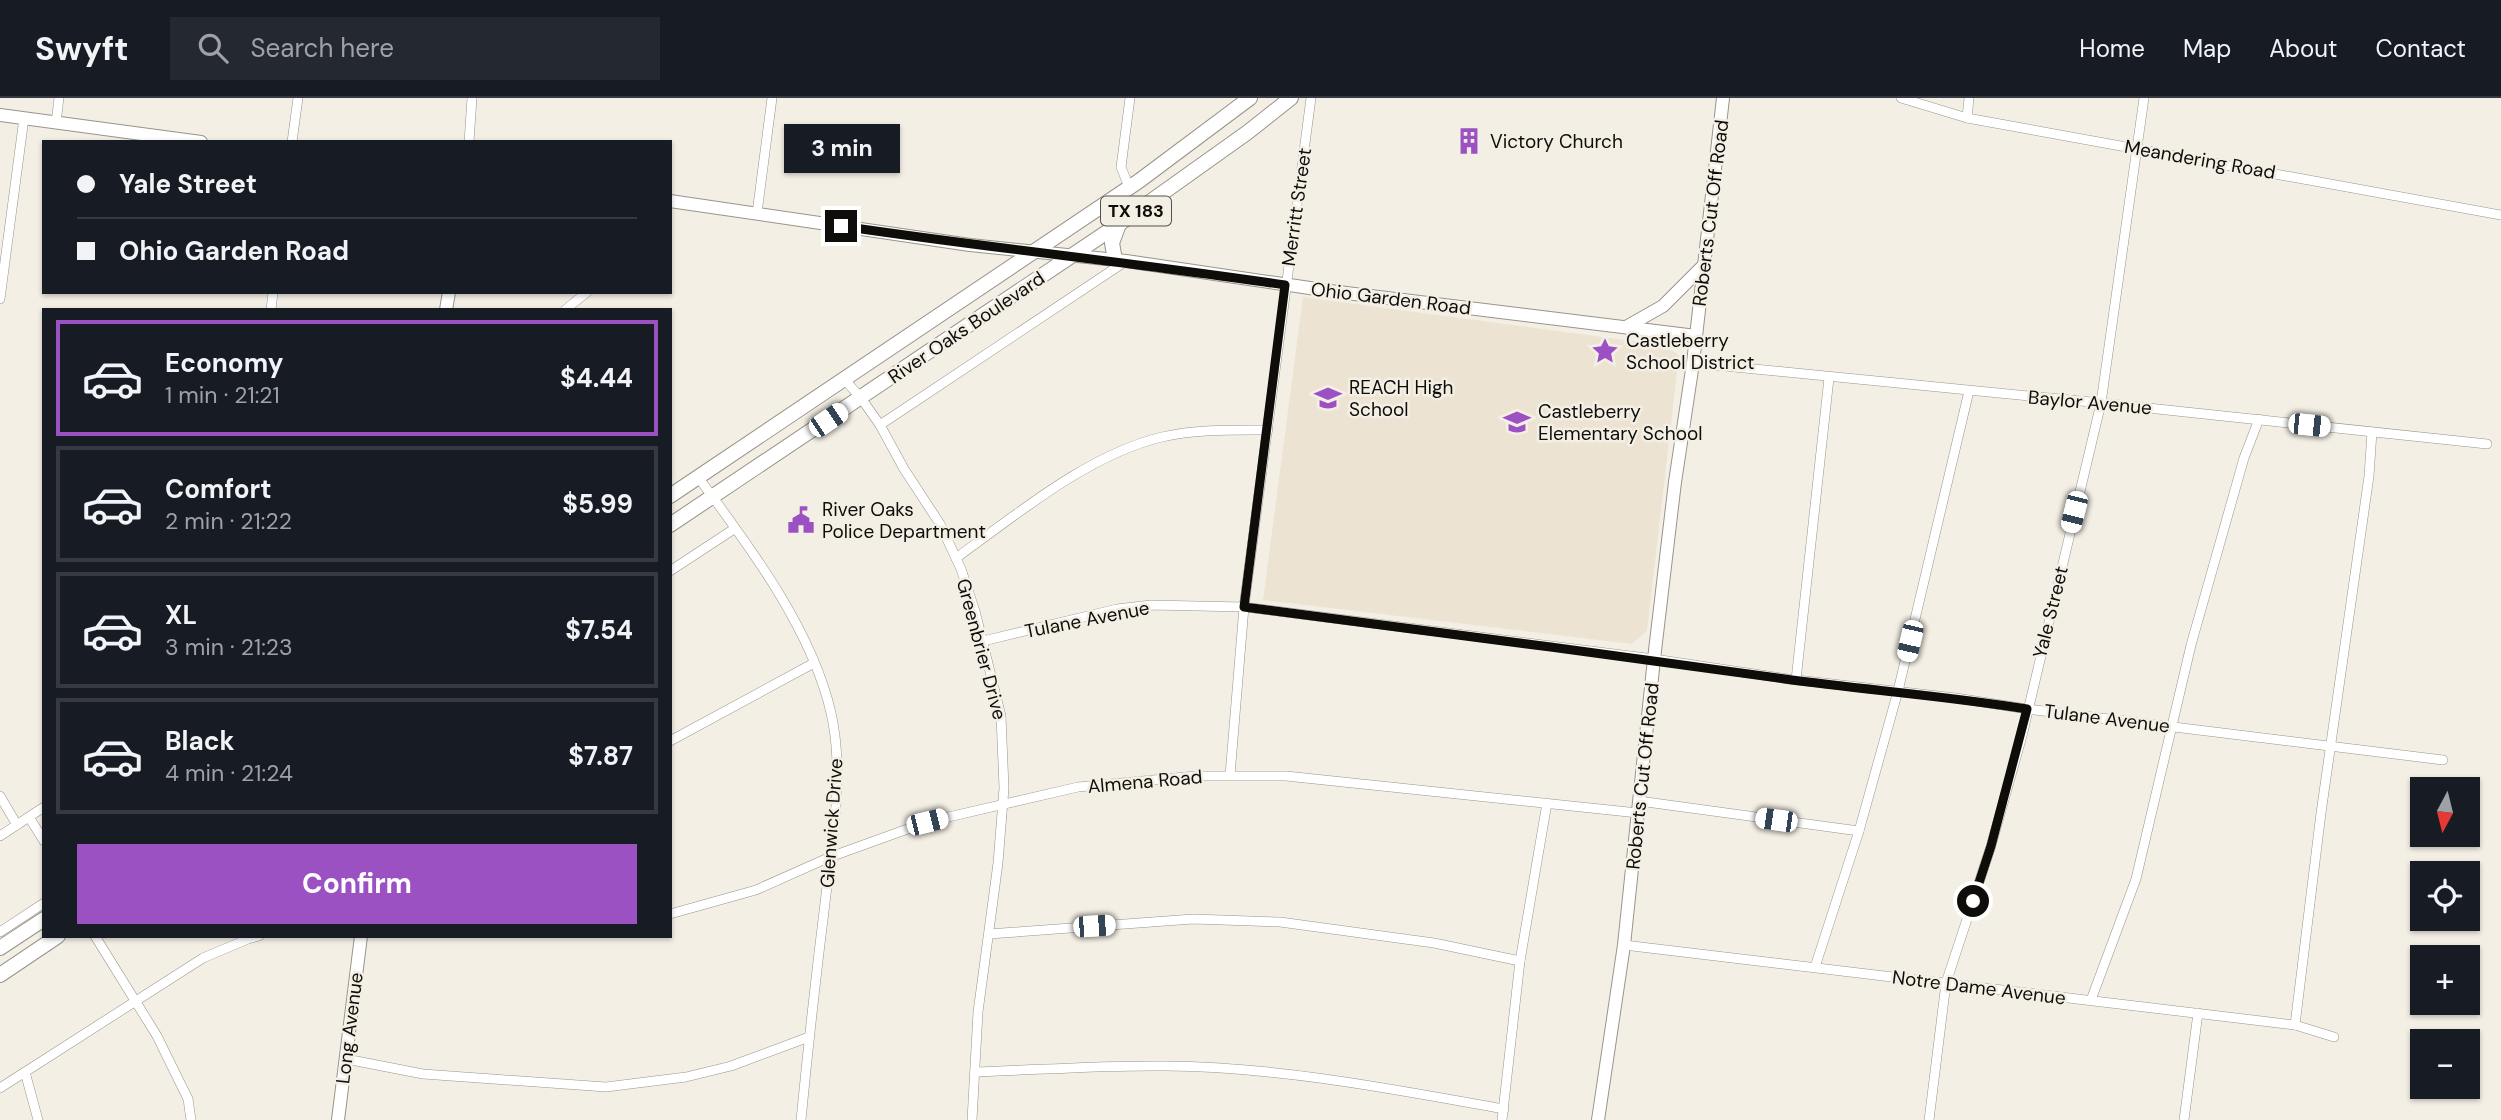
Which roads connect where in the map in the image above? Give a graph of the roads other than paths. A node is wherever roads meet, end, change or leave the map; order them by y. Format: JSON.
{"nodes":[{"id":1,"x":59,"y":98,"type":"edge"},
{"id":2,"x":298,"y":98,"type":"edge"},
{"id":3,"x":472,"y":98,"type":"edge"},
{"id":4,"x":772,"y":98,"type":"edge"},
{"id":5,"x":1130,"y":98,"type":"edge"},
{"id":6,"x":1250,"y":98,"type":"edge"},
{"id":7,"x":1291,"y":98,"type":"edge"},
{"id":8,"x":1311,"y":98,"type":"edge"},
{"id":9,"x":1723,"y":98,"type":"edge"},
{"id":10,"x":1901,"y":98,"type":"edge"},
{"id":11,"x":1969,"y":98,"type":"edge"},
{"id":12,"x":2144,"y":98,"type":"edge"},
{"id":13,"x":0,"y":115,"type":"edge"},
{"id":14,"x":24,"y":118,"type":"junction"},
{"id":15,"x":1967,"y":118,"type":"junction"},
{"id":16,"x":56,"y":123,"type":"junction"},
{"id":17,"x":186,"y":140,"type":"edge"},
{"id":18,"x":292,"y":140,"type":"edge"},
{"id":19,"x":469,"y":140,"type":"edge"},
{"id":20,"x":2138,"y":148,"type":"junction"},
{"id":21,"x":1134,"y":184,"type":"junction"},
{"id":22,"x":672,"y":201,"type":"edge"},
{"id":23,"x":757,"y":213,"type":"junction"},
{"id":24,"x":2501,"y":215,"type":"edge"},
{"id":25,"x":1118,"y":224,"type":"junction"},
{"id":26,"x":1090,"y":242,"type":"junction"},
{"id":27,"x":1035,"y":251,"type":"junction"},
{"id":28,"x":1071,"y":255,"type":"junction"},
{"id":29,"x":1120,"y":261,"type":"junction"},
{"id":30,"x":1703,"y":266,"type":"junction"},
{"id":31,"x":1006,"y":270,"type":"junction"},
{"id":32,"x":1285,"y":285,"type":"junction"},
{"id":33,"x":585,"y":294,"type":"edge"},
{"id":34,"x":0,"y":299,"type":"edge"},
{"id":35,"x":567,"y":308,"type":"edge"},
{"id":36,"x":1626,"y":327,"type":"junction"},
{"id":37,"x":959,"y":332,"type":"junction"},
{"id":38,"x":1696,"y":336,"type":"junction"},
{"id":39,"x":1693,"y":363,"type":"junction"},
{"id":40,"x":1829,"y":378,"type":"junction"},
{"id":41,"x":844,"y":379,"type":"junction"},
{"id":42,"x":1969,"y":391,"type":"junction"},
{"id":43,"x":861,"y":398,"type":"junction"},
{"id":44,"x":2101,"y":403,"type":"junction"},
{"id":45,"x":2259,"y":419,"type":"junction"},
{"id":46,"x":880,"y":425,"type":"junction"},
{"id":47,"x":1268,"y":430,"type":"junction"},
{"id":48,"x":2372,"y":432,"type":"junction"},
{"id":49,"x":2487,"y":444,"type":"dead end"},
{"id":50,"x":698,"y":477,"type":"junction"},
{"id":51,"x":672,"y":495,"type":"edge"},
{"id":52,"x":713,"y":497,"type":"junction"},
{"id":53,"x":672,"y":524,"type":"edge"},
{"id":54,"x":734,"y":529,"type":"junction"},
{"id":55,"x":956,"y":558,"type":"junction"},
{"id":56,"x":672,"y":570,"type":"edge"},
{"id":57,"x":1244,"y":607,"type":"junction"},
{"id":58,"x":983,"y":641,"type":"junction"},
{"id":59,"x":1654,"y":659,"type":"junction"},
{"id":60,"x":814,"y":663,"type":"junction"},
{"id":61,"x":1796,"y":680,"type":"junction"},
{"id":62,"x":1898,"y":691,"type":"junction"},
{"id":63,"x":2027,"y":709,"type":"junction"},
{"id":64,"x":2172,"y":726,"type":"junction"},
{"id":65,"x":672,"y":740,"type":"edge"},
{"id":66,"x":2331,"y":745,"type":"junction"},
{"id":67,"x":2443,"y":760,"type":"dead end"},
{"id":68,"x":1230,"y":775,"type":"junction"},
{"id":69,"x":0,"y":796,"type":"edge"},
{"id":70,"x":1003,"y":803,"type":"junction"},
{"id":71,"x":1547,"y":803,"type":"junction"},
{"id":72,"x":1638,"y":807,"type":"junction"},
{"id":73,"x":42,"y":808,"type":"edge"},
{"id":74,"x":29,"y":817,"type":"junction"},
{"id":75,"x":18,"y":825,"type":"junction"},
{"id":76,"x":1859,"y":831,"type":"junction"},
{"id":77,"x":0,"y":836,"type":"edge"},
{"id":78,"x":42,"y":838,"type":"edge"},
{"id":79,"x":830,"y":858,"type":"junction"},
{"id":80,"x":42,"y":904,"type":"edge"},
{"id":81,"x":672,"y":913,"type":"edge"},
{"id":82,"x":42,"y":920,"type":"edge"},
{"id":83,"x":0,"y":932,"type":"edge"},
{"id":84,"x":989,"y":934,"type":"junction"},
{"id":85,"x":55,"y":938,"type":"edge"},
{"id":86,"x":96,"y":938,"type":"edge"},
{"id":87,"x":252,"y":938,"type":"edge"},
{"id":88,"x":361,"y":938,"type":"edge"},
{"id":89,"x":1624,"y":945,"type":"junction"},
{"id":90,"x":0,"y":948,"type":"edge"},
{"id":91,"x":1520,"y":961,"type":"junction"},
{"id":92,"x":1815,"y":967,"type":"junction"},
{"id":93,"x":0,"y":975,"type":"edge"},
{"id":94,"x":1945,"y":983,"type":"junction"},
{"id":95,"x":2091,"y":1000,"type":"junction"},
{"id":96,"x":135,"y":1002,"type":"junction"},
{"id":97,"x":2198,"y":1013,"type":"junction"},
{"id":98,"x":2295,"y":1025,"type":"junction"},
{"id":99,"x":809,"y":1037,"type":"junction"},
{"id":100,"x":2334,"y":1037,"type":"dead end"},
{"id":101,"x":346,"y":1059,"type":"junction"},
{"id":102,"x":25,"y":1072,"type":"junction"},
{"id":103,"x":975,"y":1072,"type":"junction"},
{"id":104,"x":0,"y":1088,"type":"edge"},
{"id":105,"x":1503,"y":1109,"type":"junction"},
{"id":106,"x":38,"y":1120,"type":"edge"},
{"id":107,"x":191,"y":1120,"type":"edge"},
{"id":108,"x":338,"y":1120,"type":"edge"},
{"id":109,"x":801,"y":1120,"type":"edge"},
{"id":110,"x":972,"y":1120,"type":"edge"},
{"id":111,"x":1502,"y":1120,"type":"edge"},
{"id":112,"x":1598,"y":1120,"type":"edge"},
{"id":113,"x":1929,"y":1120,"type":"edge"},
{"id":114,"x":2184,"y":1120,"type":"edge"}],
"edges":[{"from":1,"to":16,"type":"street"},
{"from":2,"to":18,"type":"street"},
{"from":3,"to":19,"type":"street"},
{"from":4,"to":23,"type":"street"},
{"from":5,"to":21,"type":"street"},
{"from":6,"to":21,"type":"main road","name":"River Oaks Boulevard","number":"TX 183"},
{"from":7,"to":25,"type":"main road","name":"River Oaks Boulevard","number":"TX 183"},
{"from":8,"to":32,"type":"street","name":"Merritt Street"},
{"from":9,"to":30,"type":"street","name":"Roberts Cut Off Road"},
{"from":10,"to":15,"type":"street","name":"Meandering Road"},
{"from":11,"to":15,"type":"street"},
{"from":12,"to":20,"type":"street","name":"Yale Street"},
{"from":13,"to":14,"type":"street"},
{"from":14,"to":16,"type":"street"},
{"from":14,"to":34,"type":"street"},
{"from":15,"to":20,"type":"street","name":"Meandering Road"},
{"from":16,"to":17,"type":"street"},
{"from":20,"to":24,"type":"street","name":"Meandering Road"},
{"from":20,"to":44,"type":"street","name":"Yale Street"},
{"from":21,"to":26,"type":"main road"},
{"from":21,"to":27,"type":"main road","name":"River Oaks Boulevard","number":"TX 183"},
{"from":22,"to":23,"type":"street","name":"Ohio Garden Road"},
{"from":23,"to":27,"type":"street","name":"Ohio Garden Road"},
{"from":25,"to":26,"type":"main road","name":"River Oaks Boulevard","number":"TX 183"},
{"from":25,"to":29,"type":"main road"},
{"from":26,"to":28,"type":"main road","name":"River Oaks Boulevard","number":"TX 183"},
{"from":27,"to":28,"type":"street","name":"Ohio Garden Road"},
{"from":27,"to":31,"type":"main road","name":"River Oaks Boulevard","number":"TX 183"},
{"from":28,"to":29,"type":"street","name":"Ohio Garden Road"},
{"from":28,"to":37,"type":"main road","name":"River Oaks Boulevard","number":"TX 183"},
{"from":29,"to":32,"type":"street","name":"Ohio Garden Road"},
{"from":29,"to":46,"type":"street"},
{"from":30,"to":36,"type":"street"},
{"from":30,"to":38,"type":"street","name":"Roberts Cut Off Road"},
{"from":31,"to":37,"type":"main road"},
{"from":31,"to":41,"type":"main road","name":"River Oaks Boulevard","number":"TX 183"},
{"from":32,"to":36,"type":"street","name":"Ohio Garden Road"},
{"from":32,"to":47,"type":"street","name":"Merritt Street"},
{"from":33,"to":35,"type":"street"},
{"from":36,"to":38,"type":"street","name":"Ohio Garden Road"},
{"from":37,"to":43,"type":"main road","name":"River Oaks Boulevard","number":"TX 183"},
{"from":38,"to":39,"type":"street","name":"Roberts Cut Off Road"},
{"from":39,"to":40,"type":"street","name":"Baylor Avenue"},
{"from":39,"to":59,"type":"street","name":"Roberts Cut Off Road"},
{"from":40,"to":42,"type":"street","name":"Baylor Avenue"},
{"from":40,"to":61,"type":"street"},
{"from":41,"to":43,"type":"street","name":"Greenbrier Drive"},
{"from":41,"to":50,"type":"main road","name":"River Oaks Boulevard","number":"TX 183"},
{"from":42,"to":44,"type":"street","name":"Baylor Avenue"},
{"from":42,"to":62,"type":"street"},
{"from":43,"to":46,"type":"street","name":"Greenbrier Drive"},
{"from":43,"to":52,"type":"main road","name":"River Oaks Boulevard","number":"TX 183"},
{"from":44,"to":45,"type":"street","name":"Baylor Avenue"},
{"from":44,"to":63,"type":"street","name":"Yale Street"},
{"from":45,"to":48,"type":"street","name":"Baylor Avenue"},
{"from":45,"to":64,"type":"street"},
{"from":46,"to":55,"type":"street","name":"Greenbrier Drive"},
{"from":47,"to":55,"type":"street"},
{"from":47,"to":57,"type":"street","name":"Merritt Street"},
{"from":48,"to":49,"type":"street","name":"Baylor Avenue"},
{"from":48,"to":66,"type":"street"},
{"from":50,"to":51,"type":"main road","name":"River Oaks Boulevard","number":"TX 183"},
{"from":50,"to":52,"type":"street","name":"Glenwick Drive"},
{"from":52,"to":53,"type":"main road","name":"River Oaks Boulevard","number":"TX 183"},
{"from":52,"to":54,"type":"street","name":"Glenwick Drive"},
{"from":54,"to":56,"type":"street"},
{"from":54,"to":60,"type":"street","name":"Glenwick Drive"},
{"from":55,"to":58,"type":"street","name":"Greenbrier Drive"},
{"from":57,"to":58,"type":"street","name":"Tulane Avenue"},
{"from":57,"to":59,"type":"street","name":"Tulane Avenue"},
{"from":57,"to":68,"type":"street","name":"Merritt Street"},
{"from":58,"to":70,"type":"street","name":"Greenbrier Drive"},
{"from":59,"to":61,"type":"street","name":"Tulane Avenue"},
{"from":59,"to":72,"type":"street","name":"Roberts Cut Off Road"},
{"from":60,"to":65,"type":"street"},
{"from":60,"to":79,"type":"street","name":"Glenwick Drive"},
{"from":61,"to":62,"type":"street","name":"Tulane Avenue"},
{"from":62,"to":63,"type":"street","name":"Tulane Avenue"},
{"from":62,"to":76,"type":"street"},
{"from":63,"to":64,"type":"street","name":"Tulane Avenue"},
{"from":63,"to":94,"type":"street","name":"Yale Street"},
{"from":64,"to":66,"type":"street","name":"Tulane Avenue"},
{"from":64,"to":95,"type":"street"},
{"from":66,"to":67,"type":"street","name":"Tulane Avenue"},
{"from":66,"to":98,"type":"street"},
{"from":68,"to":70,"type":"street","name":"Almena Road"},
{"from":68,"to":71,"type":"street","name":"Almena Road"},
{"from":69,"to":75,"type":"street"},
{"from":70,"to":79,"type":"street","name":"Almena Road"},
{"from":70,"to":84,"type":"street","name":"Greenbrier Drive"},
{"from":71,"to":72,"type":"street","name":"Almena Road"},
{"from":71,"to":91,"type":"street"},
{"from":72,"to":76,"type":"street","name":"Almena Road"},
{"from":72,"to":89,"type":"street","name":"Roberts Cut Off Road"},
{"from":73,"to":74,"type":"street"},
{"from":74,"to":75,"type":"street"},
{"from":74,"to":78,"type":"street"},
{"from":75,"to":77,"type":"street"},
{"from":76,"to":92,"type":"street"},
{"from":79,"to":81,"type":"street","name":"Almena Road"},
{"from":79,"to":99,"type":"street","name":"Glenwick Drive"},
{"from":80,"to":83,"type":"street"},
{"from":82,"to":90,"type":"main road"},
{"from":84,"to":91,"type":"street"},
{"from":84,"to":103,"type":"street","name":"Greenbrier Drive"},
{"from":85,"to":93,"type":"main road"},
{"from":86,"to":96,"type":"street"},
{"from":87,"to":96,"type":"street"},
{"from":88,"to":101,"type":"street","name":"Long Avenue"},
{"from":89,"to":92,"type":"street","name":"Notre Dame Avenue"},
{"from":89,"to":112,"type":"street","name":"Roberts Cut Off Road"},
{"from":91,"to":105,"type":"street"},
{"from":92,"to":94,"type":"street","name":"Notre Dame Avenue"},
{"from":94,"to":95,"type":"street","name":"Notre Dame Avenue"},
{"from":94,"to":113,"type":"street","name":"Yale Street"},
{"from":95,"to":97,"type":"street","name":"Notre Dame Avenue"},
{"from":96,"to":102,"type":"street"},
{"from":96,"to":107,"type":"street"},
{"from":97,"to":98,"type":"street","name":"Notre Dame Avenue"},
{"from":97,"to":114,"type":"street"},
{"from":98,"to":100,"type":"street","name":"Notre Dame Avenue"},
{"from":99,"to":101,"type":"street"},
{"from":99,"to":109,"type":"street","name":"Glenwick Drive"},
{"from":101,"to":108,"type":"street","name":"Long Avenue"},
{"from":102,"to":104,"type":"street"},
{"from":102,"to":106,"type":"street"},
{"from":103,"to":105,"type":"street"},
{"from":103,"to":110,"type":"street","name":"Greenbrier Drive"},
{"from":105,"to":111,"type":"street"}]}
